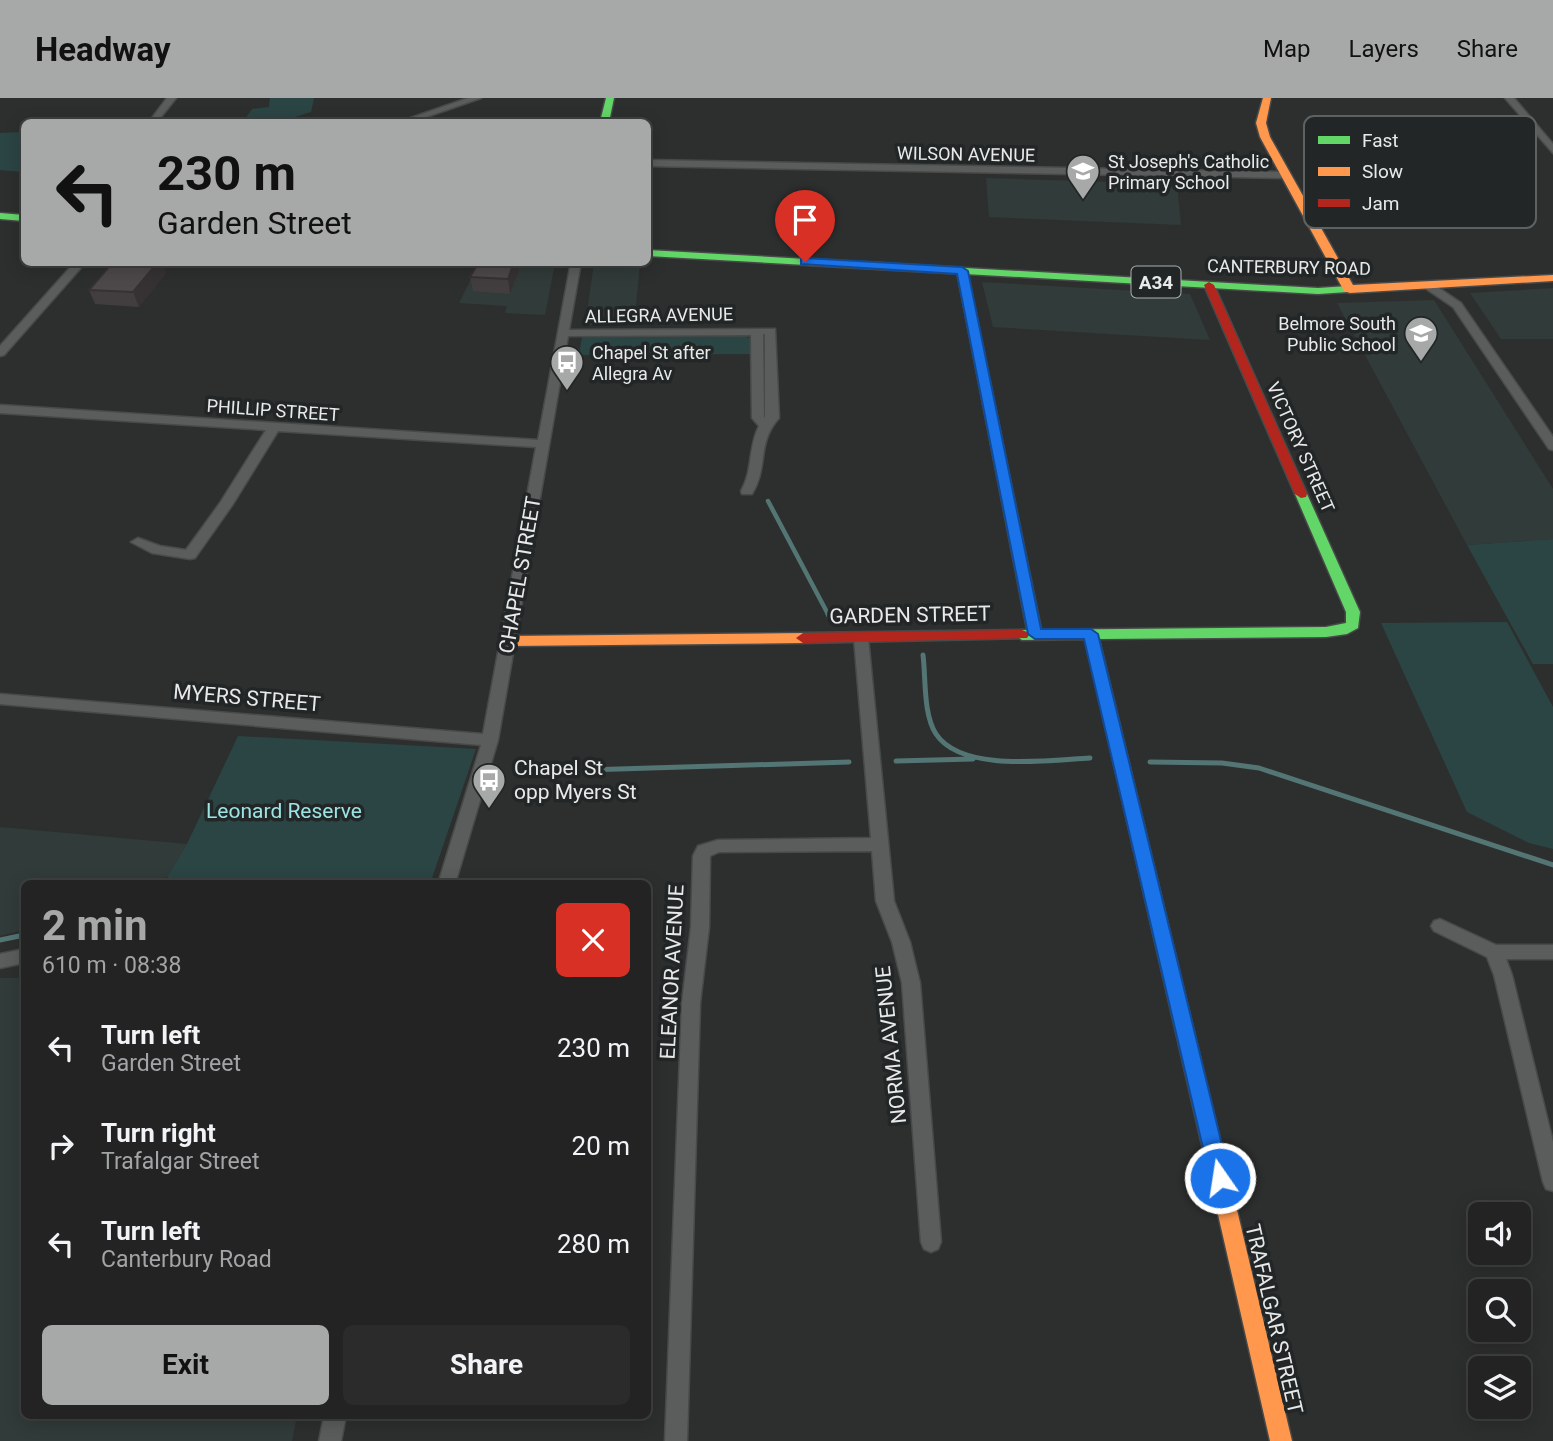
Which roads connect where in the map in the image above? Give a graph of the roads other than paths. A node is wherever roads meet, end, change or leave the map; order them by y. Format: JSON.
{"nodes":[{"id":1,"x":172,"y":98,"type":"edge"},
{"id":2,"x":610,"y":98,"type":"edge"},
{"id":3,"x":1267,"y":98,"type":"edge"},
{"id":4,"x":1508,"y":98,"type":"edge"},
{"id":5,"x":471,"y":99,"type":"edge"},
{"id":6,"x":1524,"y":116,"type":"edge"},
{"id":7,"x":155,"y":119,"type":"edge"},
{"id":8,"x":413,"y":119,"type":"edge"},
{"id":9,"x":605,"y":119,"type":"edge"},
{"id":10,"x":1536,"y":130,"type":"edge"},
{"id":11,"x":1553,"y":150,"type":"edge"},
{"id":12,"x":651,"y":163,"type":"edge"},
{"id":13,"x":1285,"y":175,"type":"junction"},
{"id":14,"x":1304,"y":209,"type":"edge"},
{"id":15,"x":0,"y":216,"type":"edge"},
{"id":16,"x":21,"y":218,"type":"edge"},
{"id":17,"x":1315,"y":228,"type":"edge"},
{"id":18,"x":651,"y":253,"type":"edge"},
{"id":19,"x":77,"y":266,"type":"edge"},
{"id":20,"x":575,"y":266,"type":"edge"},
{"id":21,"x":962,"y":271,"type":"junction"},
{"id":22,"x":1553,"y":278,"type":"edge"},
{"id":23,"x":1209,"y":285,"type":"junction"},
{"id":24,"x":1457,"y":285,"type":"junction"},
{"id":25,"x":1429,"y":286,"type":"junction"},
{"id":26,"x":1350,"y":290,"type":"junction"},
{"id":27,"x":1457,"y":305,"type":"junction"},
{"id":28,"x":757,"y":331,"type":"junction"},
{"id":29,"x":562,"y":333,"type":"junction"},
{"id":30,"x":0,"y":353,"type":"edge"},
{"id":31,"x":0,"y":409,"type":"edge"},
{"id":32,"x":765,"y":425,"type":"junction"},
{"id":33,"x":274,"y":427,"type":"junction"},
{"id":34,"x":543,"y":444,"type":"junction"},
{"id":35,"x":1553,"y":446,"type":"edge"},
{"id":36,"x":747,"y":491,"type":"dead end"},
{"id":37,"x":138,"y":542,"type":"dead end"},
{"id":38,"x":1353,"y":625,"type":"joint"},
{"id":39,"x":1035,"y":634,"type":"junction"},
{"id":40,"x":1091,"y":634,"type":"junction"},
{"id":41,"x":862,"y":638,"type":"junction"},
{"id":42,"x":509,"y":641,"type":"junction"},
{"id":43,"x":0,"y":699,"type":"edge"},
{"id":44,"x":490,"y":740,"type":"junction"},
{"id":45,"x":879,"y":844,"type":"junction"},
{"id":46,"x":447,"y":880,"type":"edge"},
{"id":47,"x":1440,"y":926,"type":"dead end"},
{"id":48,"x":1494,"y":952,"type":"junction"},
{"id":49,"x":1553,"y":952,"type":"edge"},
{"id":50,"x":21,"y":957,"type":"edge"},
{"id":51,"x":0,"y":961,"type":"edge"},
{"id":52,"x":1553,"y":1182,"type":"edge"},
{"id":53,"x":931,"y":1242,"type":"dead end"},
{"id":54,"x":334,"y":1419,"type":"edge"},
{"id":55,"x":330,"y":1441,"type":"edge"},
{"id":56,"x":676,"y":1441,"type":"edge"},
{"id":57,"x":1281,"y":1441,"type":"edge"}],
"edges":[{"from":1,"to":7,"type":"street"},
{"from":2,"to":9,"type":"main road"},
{"from":3,"to":13,"type":"main road"},
{"from":4,"to":6,"type":"street"},
{"from":5,"to":8,"type":"street"},
{"from":10,"to":11,"type":"street"},
{"from":12,"to":13,"type":"street","name":"WILSON AVENUE"},
{"from":13,"to":14,"type":"main road"},
{"from":15,"to":16,"type":"main road"},
{"from":17,"to":26,"type":"main road"},
{"from":18,"to":21,"type":"main road","name":"CANTERBURY ROAD","number":"A34"},
{"from":19,"to":30,"type":"street"},
{"from":20,"to":29,"type":"street","name":"CHAPEL STREET"},
{"from":21,"to":23,"type":"main road","name":"CANTERBURY ROAD","number":"A34"},
{"from":21,"to":39,"type":"street"},
{"from":22,"to":24,"type":"main road","name":"CANTERBURY ROAD","number":"A34"},
{"from":23,"to":26,"type":"main road","name":"CANTERBURY ROAD","number":"A34"},
{"from":23,"to":38,"type":"main road","name":"VICTORY STREET"},
{"from":24,"to":25,"type":"main road","name":"CANTERBURY ROAD","number":"A34"},
{"from":24,"to":27,"type":"street"},
{"from":25,"to":26,"type":"main road","name":"CANTERBURY ROAD","number":"A34"},
{"from":25,"to":27,"type":"street"},
{"from":27,"to":35,"type":"street"},
{"from":28,"to":29,"type":"street","name":"ALLEGRA AVENUE"},
{"from":28,"to":32,"type":"street","name":"ALLEGRA AVENUE"},
{"from":28,"to":32,"type":"street","name":"ALLEGRA AVENUE"},
{"from":29,"to":34,"type":"street","name":"CHAPEL STREET"},
{"from":31,"to":33,"type":"street","name":"PHILLIP STREET"},
{"from":32,"to":36,"type":"street","name":"ALLEGRA AVENUE"},
{"from":33,"to":34,"type":"street","name":"PHILLIP STREET"},
{"from":33,"to":37,"type":"street"},
{"from":34,"to":42,"type":"street","name":"CHAPEL STREET"},
{"from":38,"to":40,"type":"main road","name":"GARDEN STREET"},
{"from":39,"to":40,"type":"main road","name":"GARDEN STREET"},
{"from":39,"to":41,"type":"main road","name":"GARDEN STREET"},
{"from":40,"to":57,"type":"main road","name":"TRAFALGAR STREET"},
{"from":41,"to":42,"type":"main road","name":"GARDEN STREET"},
{"from":41,"to":45,"type":"street","name":"NORMA AVENUE"},
{"from":42,"to":44,"type":"street","name":"CHAPEL STREET"},
{"from":43,"to":44,"type":"street","name":"MYERS STREET"},
{"from":44,"to":46,"type":"street","name":"CHAPEL STREET"},
{"from":45,"to":53,"type":"street","name":"NORMA AVENUE"},
{"from":45,"to":56,"type":"street","name":"ELEANOR AVENUE"},
{"from":47,"to":48,"type":"street"},
{"from":48,"to":49,"type":"street"},
{"from":48,"to":52,"type":"street"},
{"from":50,"to":51,"type":"street"},
{"from":54,"to":55,"type":"street"}]}
